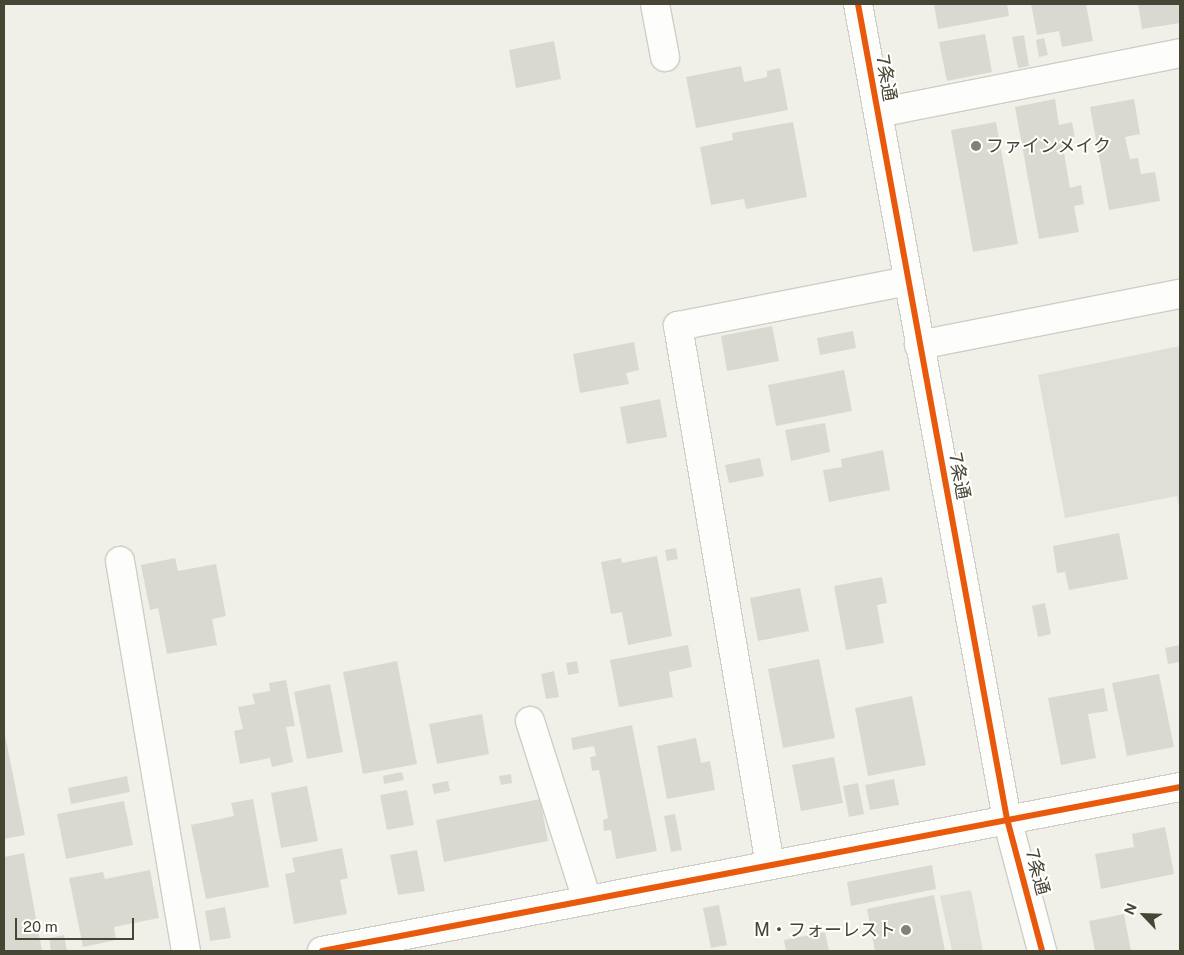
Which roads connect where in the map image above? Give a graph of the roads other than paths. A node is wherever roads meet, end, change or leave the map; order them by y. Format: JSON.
{"nodes":[{"id":1,"x":655,"y":4,"type":"edge"},
{"id":2,"x":858,"y":4,"type":"edge"},
{"id":3,"x":1180,"y":53,"type":"edge"},
{"id":4,"x":665,"y":57,"type":"dead end"},
{"id":5,"x":878,"y":113,"type":"junction"},
{"id":6,"x":907,"y":281,"type":"junction"},
{"id":7,"x":1180,"y":294,"type":"edge"},
{"id":8,"x":919,"y":344,"type":"junction"},
{"id":9,"x":120,"y":561,"type":"dead end"},
{"id":10,"x":530,"y":721,"type":"dead end"},
{"id":11,"x":1180,"y":787,"type":"edge"},
{"id":12,"x":1007,"y":819,"type":"junction"},
{"id":13,"x":770,"y":865,"type":"junction"},
{"id":14,"x":587,"y":900,"type":"junction"},
{"id":15,"x":447,"y":940,"type":"edge"},
{"id":16,"x":186,"y":951,"type":"edge"},
{"id":17,"x":322,"y":951,"type":"edge"},
{"id":18,"x":1042,"y":951,"type":"edge"}],
"edges":[{"from":1,"to":4,"type":"street"},
{"from":2,"to":5,"type":"street","name":"7条通"},
{"from":3,"to":5,"type":"street"},
{"from":5,"to":6,"type":"street","name":"7条通"},
{"from":6,"to":8,"type":"street","name":"7条通"},
{"from":6,"to":13,"type":"street"},
{"from":7,"to":8,"type":"street"},
{"from":8,"to":12,"type":"street","name":"7条通"},
{"from":9,"to":16,"type":"street"},
{"from":10,"to":14,"type":"street"},
{"from":11,"to":12,"type":"street"},
{"from":12,"to":13,"type":"street"},
{"from":12,"to":18,"type":"street","name":"7条通"},
{"from":13,"to":14,"type":"street"},
{"from":14,"to":15,"type":"street"},
{"from":15,"to":17,"type":"street"}]}
